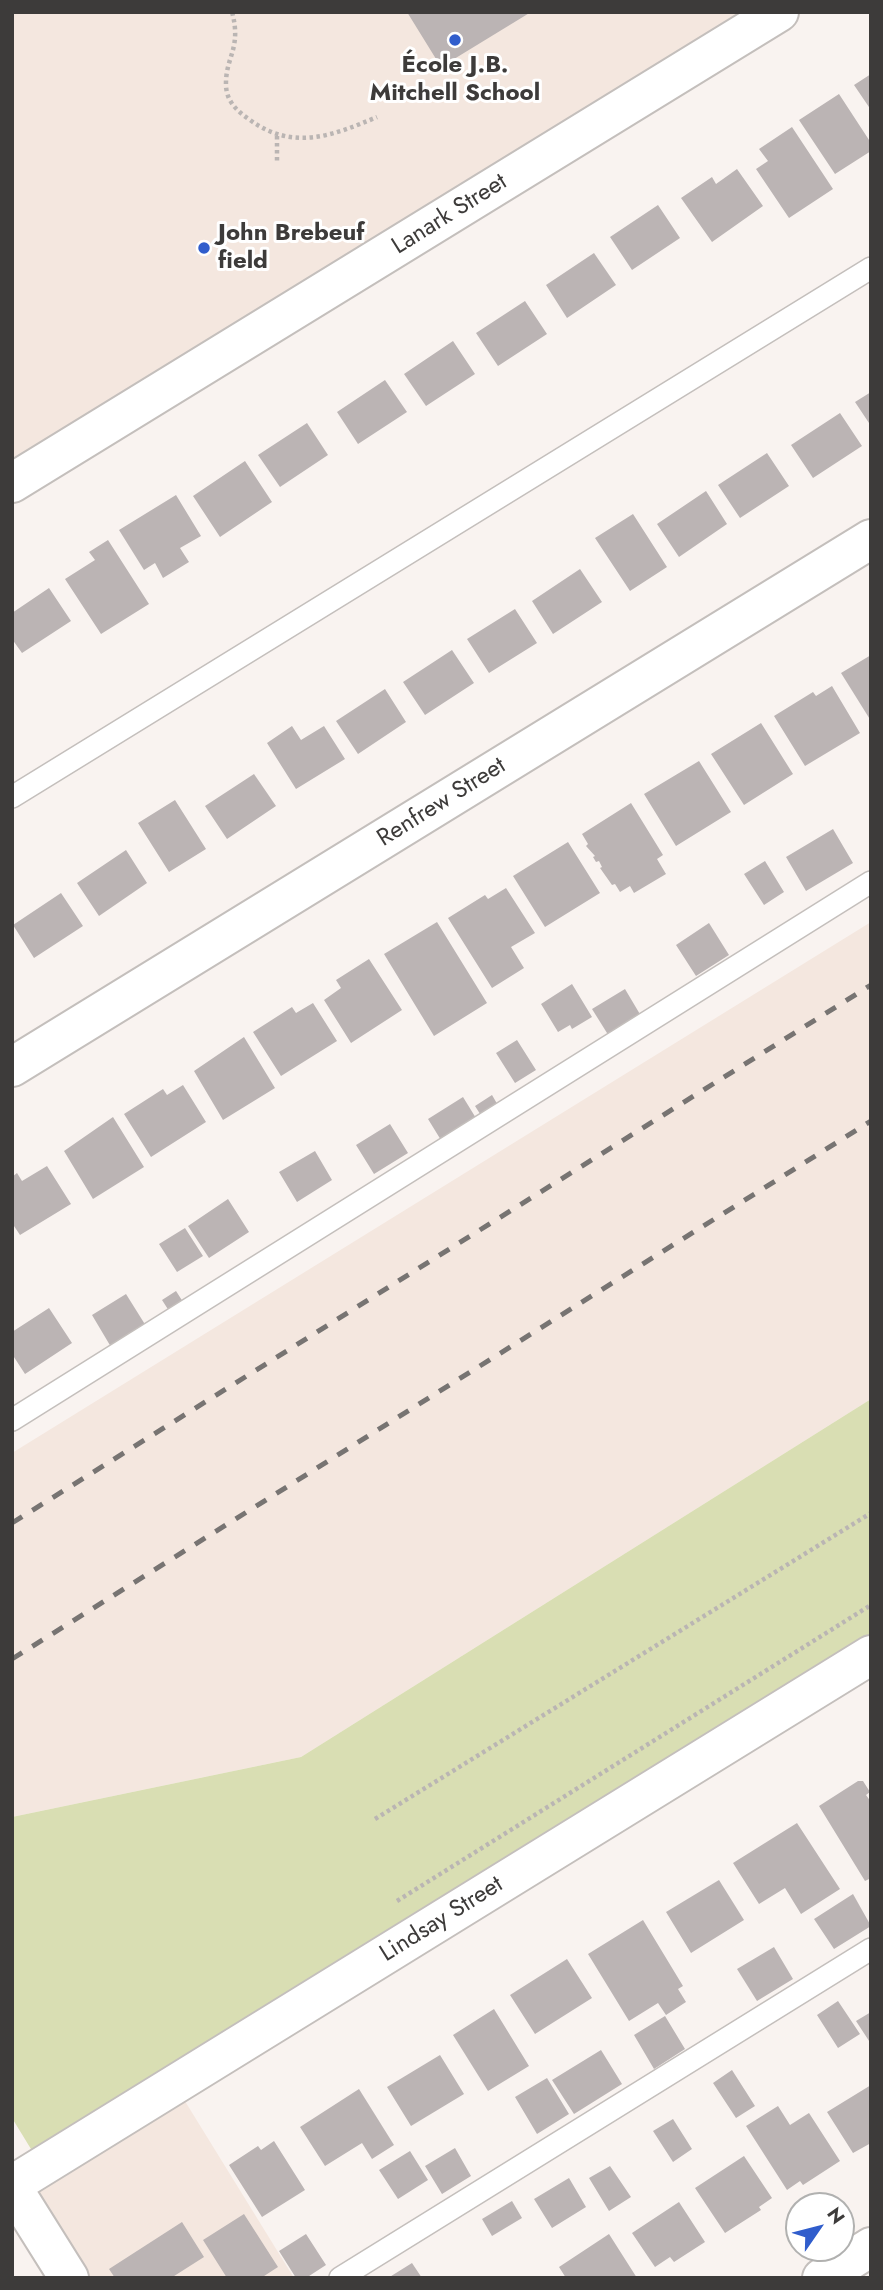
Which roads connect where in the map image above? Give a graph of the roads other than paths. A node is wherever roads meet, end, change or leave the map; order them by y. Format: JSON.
{"nodes":[{"id":1,"x":779,"y":12,"type":"edge"},
{"id":2,"x":871,"y":268,"type":"edge"},
{"id":3,"x":12,"y":484,"type":"edge"},
{"id":4,"x":871,"y":539,"type":"edge"},
{"id":5,"x":12,"y":797,"type":"edge"},
{"id":6,"x":871,"y":883,"type":"edge"},
{"id":7,"x":12,"y":1067,"type":"edge"},
{"id":8,"x":12,"y":1420,"type":"edge"},
{"id":9,"x":871,"y":1655,"type":"edge"},
{"id":10,"x":871,"y":1949,"type":"edge"},
{"id":11,"x":12,"y":2186,"type":"edge"},
{"id":12,"x":871,"y":2247,"type":"edge"},
{"id":13,"x":69,"y":2278,"type":"edge"},
{"id":14,"x":340,"y":2278,"type":"edge"},
{"id":15,"x":822,"y":2278,"type":"edge"}],
"edges":[{"from":1,"to":3,"type":"street","name":"Lanark Street"},
{"from":2,"to":5,"type":"lane"},
{"from":4,"to":7,"type":"street","name":"Renfrew Street"},
{"from":6,"to":8,"type":"lane"},
{"from":9,"to":11,"type":"street","name":"Lindsay Street"},
{"from":10,"to":14,"type":"lane"},
{"from":11,"to":13,"type":"street"},
{"from":12,"to":15,"type":"street"}]}
